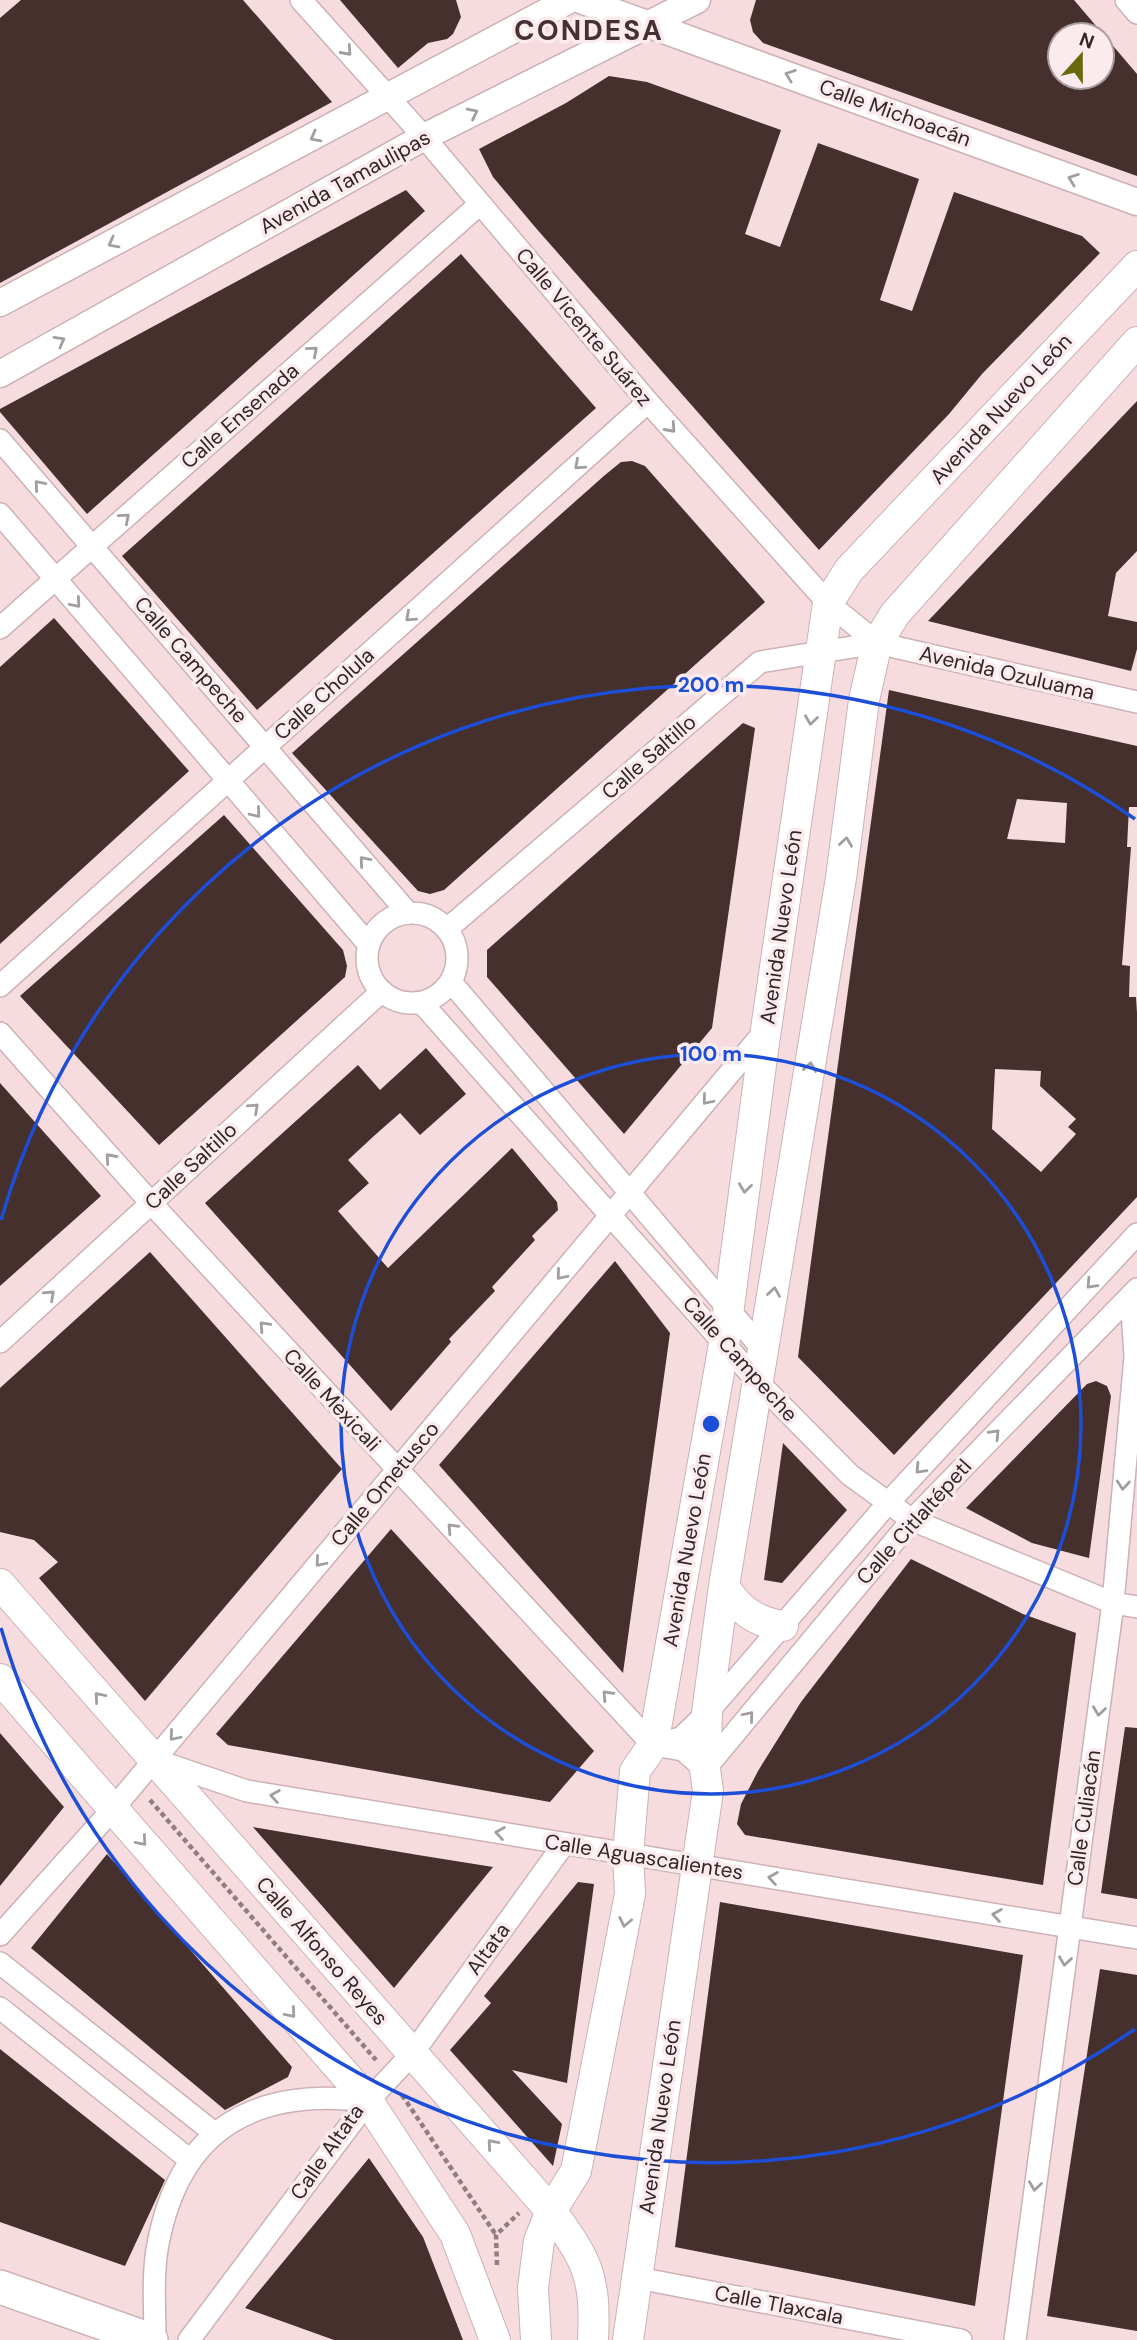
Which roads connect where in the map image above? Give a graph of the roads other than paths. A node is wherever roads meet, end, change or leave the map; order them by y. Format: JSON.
{"nodes":[{"id":1,"x":301,"y":0,"type":"edge"},
{"id":2,"x":569,"y":0,"type":"edge"},
{"id":3,"x":581,"y":0,"type":"edge"},
{"id":4,"x":640,"y":0,"type":"edge"},
{"id":5,"x":697,"y":0,"type":"edge"},
{"id":6,"x":1126,"y":0,"type":"edge"},
{"id":7,"x":1137,"y":13,"type":"edge"},
{"id":8,"x":652,"y":24,"type":"junction"},
{"id":9,"x":389,"y":97,"type":"junction"},
{"id":10,"x":424,"y":137,"type":"junction"},
{"id":11,"x":1137,"y":202,"type":"edge"},
{"id":12,"x":480,"y":204,"type":"junction"},
{"id":13,"x":1137,"y":266,"type":"edge"},
{"id":14,"x":0,"y":303,"type":"edge"},
{"id":15,"x":1137,"y":342,"type":"edge"},
{"id":16,"x":0,"y":374,"type":"edge"},
{"id":17,"x":648,"y":402,"type":"junction"},
{"id":18,"x":0,"y":440,"type":"edge"},
{"id":19,"x":0,"y":514,"type":"edge"},
{"id":20,"x":92,"y":546,"type":"junction"},
{"id":21,"x":56,"y":579,"type":"junction"},
{"id":22,"x":828,"y":603,"type":"junction"},
{"id":23,"x":0,"y":628,"type":"edge"},
{"id":24,"x":877,"y":643,"type":"junction"},
{"id":25,"x":820,"y":652,"type":"junction"},
{"id":26,"x":1137,"y":702,"type":"edge"},
{"id":27,"x":265,"y":747,"type":"junction"},
{"id":28,"x":228,"y":780,"type":"junction"},
{"id":29,"x":408,"y":913,"type":"junction"},
{"id":30,"x":447,"y":929,"type":"junction"},
{"id":31,"x":369,"y":945,"type":"junction"},
{"id":32,"x":451,"y":982,"type":"junction"},
{"id":33,"x":0,"y":986,"type":"edge"},
{"id":34,"x":382,"y":991,"type":"junction"},
{"id":35,"x":421,"y":1002,"type":"junction"},
{"id":36,"x":766,"y":1029,"type":"junction"},
{"id":37,"x":0,"y":1033,"type":"edge"},
{"id":38,"x":630,"y":1193,"type":"junction"},
{"id":39,"x":151,"y":1203,"type":"junction"},
{"id":40,"x":611,"y":1215,"type":"junction"},
{"id":41,"x":1137,"y":1234,"type":"edge"},
{"id":42,"x":1134,"y":1292,"type":"edge"},
{"id":43,"x":729,"y":1308,"type":"junction"},
{"id":44,"x":0,"y":1342,"type":"edge"},
{"id":45,"x":724,"y":1344,"type":"junction"},
{"id":46,"x":764,"y":1352,"type":"junction"},
{"id":47,"x":759,"y":1383,"type":"junction"},
{"id":48,"x":397,"y":1470,"type":"junction"},
{"id":49,"x":888,"y":1503,"type":"junction"},
{"id":50,"x":912,"y":1520,"type":"junction"},
{"id":51,"x":0,"y":1584,"type":"edge"},
{"id":52,"x":724,"y":1586,"type":"junction"},
{"id":53,"x":1113,"y":1603,"type":"junction"},
{"id":54,"x":1137,"y":1607,"type":"edge"},
{"id":55,"x":783,"y":1626,"type":"junction"},
{"id":56,"x":0,"y":1679,"type":"edge"},
{"id":57,"x":707,"y":1713,"type":"junction"},
{"id":58,"x":653,"y":1745,"type":"junction"},
{"id":59,"x":154,"y":1759,"type":"junction"},
{"id":60,"x":705,"y":1769,"type":"junction"},
{"id":61,"x":113,"y":1809,"type":"junction"},
{"id":62,"x":564,"y":1844,"type":"junction"},
{"id":63,"x":628,"y":1854,"type":"junction"},
{"id":64,"x":698,"y":1866,"type":"junction"},
{"id":65,"x":1070,"y":1927,"type":"junction"},
{"id":66,"x":0,"y":1935,"type":"edge"},
{"id":67,"x":1137,"y":1938,"type":"edge"},
{"id":68,"x":0,"y":1963,"type":"edge"},
{"id":69,"x":0,"y":2008,"type":"edge"},
{"id":70,"x":412,"y":2054,"type":"junction"},
{"id":71,"x":368,"y":2101,"type":"junction"},
{"id":72,"x":213,"y":2132,"type":"junction"},
{"id":73,"x":190,"y":2160,"type":"junction"},
{"id":74,"x":544,"y":2203,"type":"junction"},
{"id":75,"x":638,"y":2278,"type":"junction"},
{"id":76,"x":0,"y":2287,"type":"edge"},
{"id":77,"x":153,"y":2340,"type":"edge"},
{"id":78,"x":189,"y":2340,"type":"edge"},
{"id":79,"x":495,"y":2340,"type":"edge"},
{"id":80,"x":536,"y":2340,"type":"edge"},
{"id":81,"x":593,"y":2340,"type":"edge"},
{"id":82,"x":628,"y":2340,"type":"edge"},
{"id":83,"x":961,"y":2340,"type":"edge"},
{"id":84,"x":1014,"y":2340,"type":"edge"}],
"edges":[{"from":1,"to":9,"type":"street","name":"Calle Vicente Suárez","one_way":true},
{"from":2,"to":9,"type":"street"},
{"from":3,"to":8,"type":"street","name":"Calle Michoacán"},
{"from":4,"to":8,"type":"street"},
{"from":5,"to":8,"type":"street","name":"Avenida Tamaulipas"},
{"from":6,"to":7,"type":"street"},
{"from":10,"to":8,"type":"street","name":"Avenida Tamaulipas","one_way":true},
{"from":11,"to":8,"type":"street","name":"Calle Michoacán","one_way":true},
{"from":9,"to":10,"type":"street","name":"Calle Vicente Suárez"},
{"from":9,"to":14,"type":"street","one_way":true},
{"from":10,"to":12,"type":"street","name":"Calle Vicente Suárez"},
{"from":16,"to":10,"type":"street","name":"Avenida Tamaulipas","one_way":true},
{"from":12,"to":17,"type":"street","name":"Calle Vicente Suárez"},
{"from":20,"to":12,"type":"street","name":"Calle Ensenada","one_way":true},
{"from":13,"to":22,"type":"main road","name":"Avenida Nuevo León"},
{"from":15,"to":24,"type":"main road","name":"Avenida Nuevo León"},
{"from":17,"to":22,"type":"street","name":"Calle Vicente Suárez","one_way":true},
{"from":17,"to":27,"type":"street","name":"Calle Cholula","one_way":true},
{"from":20,"to":18,"type":"street","name":"Calle Campeche","one_way":true},
{"from":19,"to":21,"type":"street"},
{"from":20,"to":21,"type":"street","name":"Calle Ensenada"},
{"from":20,"to":27,"type":"street","name":"Calle Campeche"},
{"from":21,"to":23,"type":"street","name":"Calle Ensenada"},
{"from":21,"to":28,"type":"street","one_way":true},
{"from":22,"to":24,"type":"street","name":"Calle Vicente Suárez"},
{"from":22,"to":25,"type":"main road","name":"Avenida Nuevo León"},
{"from":24,"to":25,"type":"street","name":"Calle Saltillo"},
{"from":24,"to":26,"type":"street","name":"Avenida Ozuluama"},
{"from":46,"to":24,"type":"main road","name":"Avenida Nuevo León","one_way":true},
{"from":25,"to":30,"type":"street","name":"Calle Saltillo"},
{"from":25,"to":36,"type":"main road","name":"Avenida Nuevo León","one_way":true},
{"from":27,"to":28,"type":"street","name":"Calle Cholula"},
{"from":29,"to":27,"type":"street","name":"Calle Campeche","one_way":true},
{"from":28,"to":31,"type":"street","one_way":true},
{"from":28,"to":33,"type":"street","name":"Calle Cholula"},
{"from":29,"to":30,"type":"street"},
{"from":29,"to":31,"type":"street"},
{"from":30,"to":32,"type":"street"},
{"from":31,"to":34,"type":"street"},
{"from":32,"to":35,"type":"street"},
{"from":32,"to":38,"type":"street","name":"Calle Campeche"},
{"from":34,"to":35,"type":"street"},
{"from":39,"to":34,"type":"street","name":"Calle Saltillo","one_way":true},
{"from":35,"to":40,"type":"street","name":"Calle Campeche"},
{"from":36,"to":38,"type":"street","name":"Calle Ometusco","one_way":true},
{"from":36,"to":43,"type":"main road","name":"Avenida Nuevo León","one_way":true},
{"from":39,"to":37,"type":"street","name":"Calle Mexicali","one_way":true},
{"from":38,"to":40,"type":"street","name":"Calle Ometusco"},
{"from":38,"to":43,"type":"street","name":"Calle Campeche"},
{"from":44,"to":39,"type":"street","name":"Calle Saltillo","one_way":true},
{"from":48,"to":39,"type":"street","name":"Calle Mexicali","one_way":true},
{"from":40,"to":45,"type":"street","name":"Calle Campeche"},
{"from":40,"to":48,"type":"street","name":"Calle Ometusco","one_way":true},
{"from":41,"to":49,"type":"street","name":"Calle Citlaltépetl","one_way":true},
{"from":50,"to":42,"type":"street","name":"Calle Citlaltépetl","one_way":true},
{"from":42,"to":53,"type":"street","name":"Calle Culiacán","one_way":true},
{"from":43,"to":45,"type":"main road","name":"Avenida Nuevo León"},
{"from":43,"to":46,"type":"street","name":"Calle Campeche"},
{"from":45,"to":47,"type":"street","name":"Calle Campeche"},
{"from":45,"to":58,"type":"main road","name":"Avenida Nuevo León"},
{"from":46,"to":47,"type":"main road","name":"Avenida Nuevo León"},
{"from":47,"to":49,"type":"street","name":"Calle Campeche"},
{"from":47,"to":52,"type":"main road","name":"Avenida Nuevo León"},
{"from":58,"to":48,"type":"street","name":"Calle Mexicali","one_way":true},
{"from":48,"to":59,"type":"street","name":"Calle Ometusco","one_way":true},
{"from":49,"to":50,"type":"street","name":"Calle Campeche"},
{"from":49,"to":55,"type":"street","name":"Calle Citlaltépetl"},
{"from":50,"to":53,"type":"street","name":"Calle Campeche"},
{"from":60,"to":50,"type":"street","name":"Calle Citlaltépetl","one_way":true},
{"from":59,"to":51,"type":"main road","name":"Calle Alfonso Reyes","one_way":true},
{"from":52,"to":55,"type":"main road"},
{"from":52,"to":57,"type":"main road","name":"Avenida Nuevo León"},
{"from":53,"to":54,"type":"street","name":"Calle Campeche"},
{"from":53,"to":65,"type":"street","name":"Calle Culiacán","one_way":true},
{"from":55,"to":57,"type":"street","name":"Calle Citlaltépetl"},
{"from":56,"to":61,"type":"main road"},
{"from":57,"to":58,"type":"street"},
{"from":57,"to":60,"type":"main road","name":"Avenida Nuevo León"},
{"from":58,"to":60,"type":"street"},
{"from":58,"to":63,"type":"main road","name":"Avenida Nuevo León"},
{"from":59,"to":61,"type":"street","name":"Calle Ometusco"},
{"from":62,"to":59,"type":"street","name":"Calle Aguascalientes","one_way":true},
{"from":59,"to":70,"type":"main road","name":"Calle Alfonso Reyes"},
{"from":60,"to":64,"type":"main road","name":"Avenida Nuevo León"},
{"from":61,"to":66,"type":"street","name":"Calle Ometusco"},
{"from":61,"to":71,"type":"main road","one_way":true},
{"from":62,"to":63,"type":"street","name":"Calle Aguascalientes"},
{"from":62,"to":70,"type":"street","name":"Altata"},
{"from":63,"to":64,"type":"street","name":"Calle Aguascalientes"},
{"from":63,"to":74,"type":"main road","name":"Avenida Nuevo León","one_way":true},
{"from":65,"to":64,"type":"street","name":"Calle Aguascalientes","one_way":true},
{"from":64,"to":75,"type":"main road","name":"Avenida Nuevo León"},
{"from":65,"to":67,"type":"street","name":"Calle Aguascalientes"},
{"from":65,"to":84,"type":"street","name":"Calle Culiacán","one_way":true},
{"from":68,"to":72,"type":"street"},
{"from":69,"to":73,"type":"street"},
{"from":70,"to":71,"type":"street","name":"Altata"},
{"from":74,"to":70,"type":"main road","name":"Calle Alfonso Reyes","one_way":true},
{"from":71,"to":72,"type":"street","name":"Calle Altata"},
{"from":71,"to":78,"type":"street","name":"Calle Altata"},
{"from":71,"to":79,"type":"main road"},
{"from":72,"to":73,"type":"street","name":"Calle Altata"},
{"from":73,"to":77,"type":"street","name":"Calle Altata"},
{"from":74,"to":80,"type":"main road","name":"Avenida Nuevo León"},
{"from":74,"to":81,"type":"main road","name":"Calle Alfonso Reyes"},
{"from":75,"to":82,"type":"main road","name":"Avenida Nuevo León"},
{"from":75,"to":83,"type":"street","name":"Calle Tlaxcala"},
{"from":76,"to":77,"type":"main road"}]}
